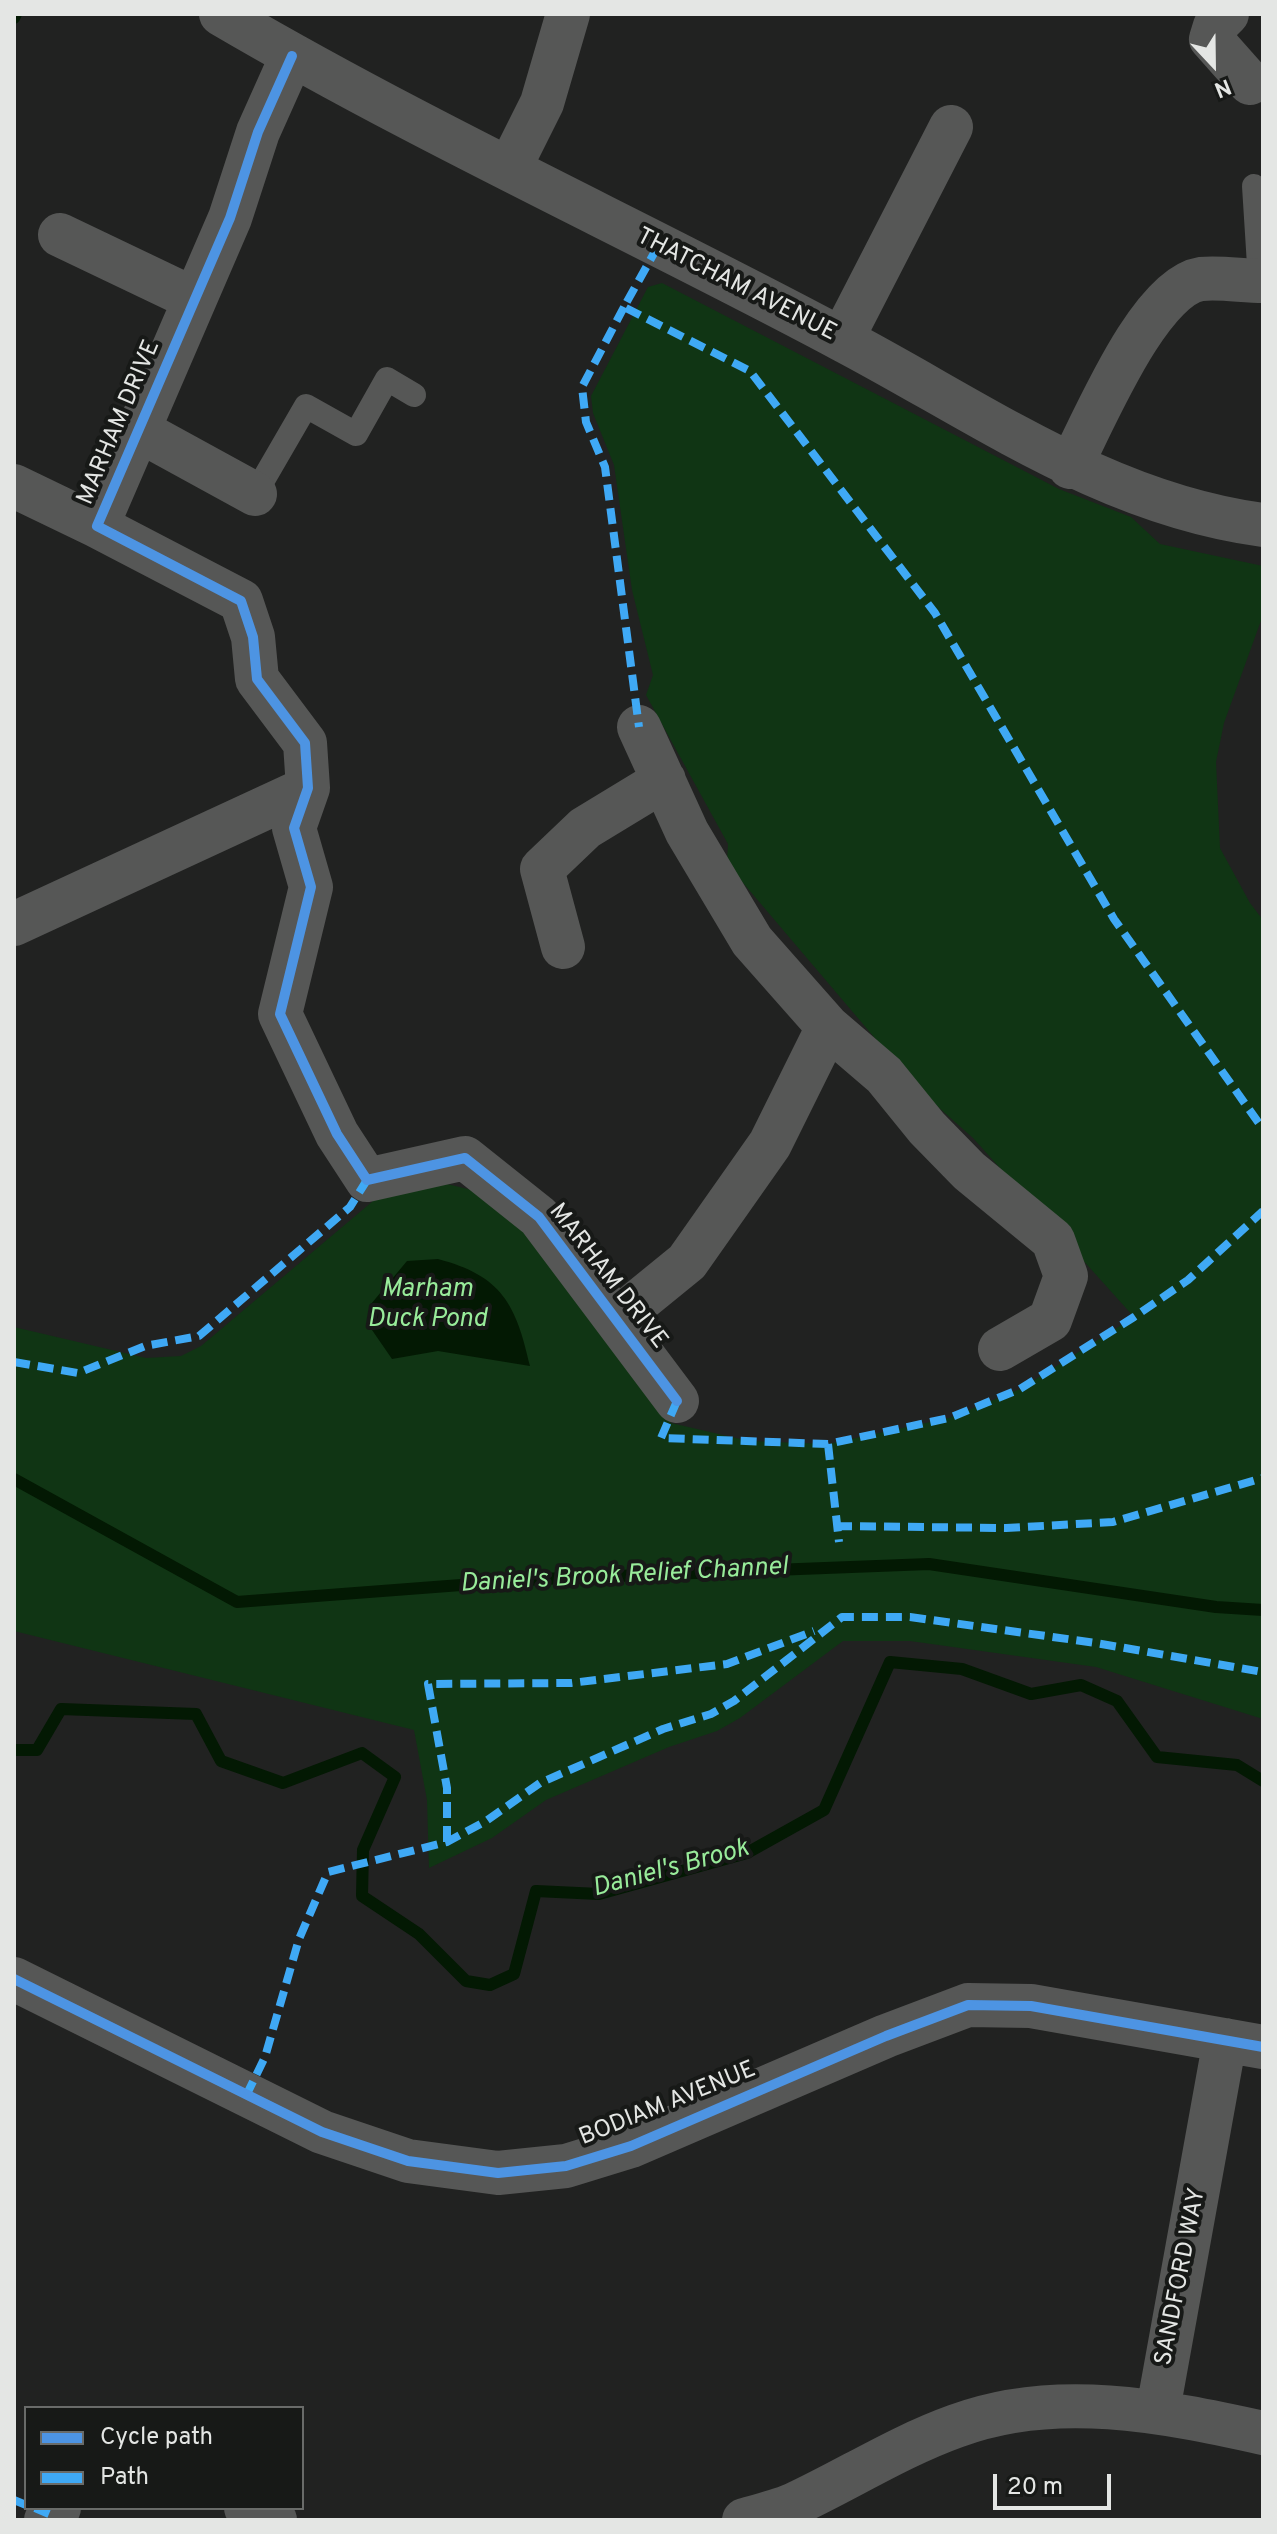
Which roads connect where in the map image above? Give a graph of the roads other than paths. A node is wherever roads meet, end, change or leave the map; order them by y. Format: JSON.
{"nodes":[{"id":1,"x":221,"y":14,"type":"edge"},
{"id":2,"x":568,"y":14,"type":"edge"},
{"id":3,"x":1227,"y":14,"type":"edge"},
{"id":4,"x":292,"y":56,"type":"junction"},
{"id":5,"x":1250,"y":83,"type":"dead end"},
{"id":6,"x":951,"y":127,"type":"dead end"},
{"id":7,"x":509,"y":169,"type":"junction"},
{"id":8,"x":1254,"y":186,"type":"dead end"},
{"id":9,"x":60,"y":235,"type":"dead end"},
{"id":10,"x":1261,"y":281,"type":"edge"},
{"id":11,"x":194,"y":299,"type":"junction"},
{"id":12,"x":842,"y":339,"type":"junction"},
{"id":13,"x":414,"y":395,"type":"dead end"},
{"id":14,"x":140,"y":431,"type":"junction"},
{"id":15,"x":1070,"y":467,"type":"junction"},
{"id":16,"x":14,"y":486,"type":"edge"},
{"id":17,"x":255,"y":494,"type":"joint"},
{"id":18,"x":1263,"y":525,"type":"edge"},
{"id":19,"x":97,"y":526,"type":"junction"},
{"id":20,"x":639,"y":727,"type":"dead end"},
{"id":21,"x":664,"y":780,"type":"junction"},
{"id":22,"x":308,"y":788,"type":"junction"},
{"id":23,"x":14,"y":924,"type":"edge"},
{"id":24,"x":563,"y":947,"type":"dead end"},
{"id":25,"x":828,"y":1027,"type":"junction"},
{"id":26,"x":617,"y":1319,"type":"junction"},
{"id":27,"x":1000,"y":1349,"type":"dead end"},
{"id":28,"x":677,"y":1401,"type":"dead end"},
{"id":29,"x":14,"y":1979,"type":"edge"},
{"id":30,"x":1244,"y":2043,"type":"edge"},
{"id":31,"x":1158,"y":2410,"type":"junction"},
{"id":32,"x":1263,"y":2433,"type":"edge"},
{"id":33,"x":251,"y":2510,"type":"edge"},
{"id":34,"x":796,"y":2512,"type":"edge"},
{"id":35,"x":275,"y":2520,"type":"edge"},
{"id":36,"x":744,"y":2520,"type":"edge"}],
"edges":[{"from":1,"to":4,"type":"street","name":"THATCHAM AVENUE"},
{"from":2,"to":7,"type":"street"},
{"from":3,"to":5,"type":"street"},
{"from":4,"to":7,"type":"street","name":"THATCHAM AVENUE"},
{"from":4,"to":11,"type":"street","name":"MARHAM DRIVE"},
{"from":6,"to":12,"type":"street"},
{"from":7,"to":12,"type":"street","name":"THATCHAM AVENUE"},
{"from":8,"to":10,"type":"lane"},
{"from":9,"to":11,"type":"street"},
{"from":10,"to":15,"type":"street"},
{"from":11,"to":14,"type":"street","name":"MARHAM DRIVE"},
{"from":12,"to":15,"type":"street","name":"THATCHAM AVENUE"},
{"from":13,"to":17,"type":"lane"},
{"from":14,"to":17,"type":"street","name":"MARHAM DRIVE"},
{"from":14,"to":19,"type":"street","name":"MARHAM DRIVE"},
{"from":15,"to":18,"type":"street","name":"THATCHAM AVENUE"},
{"from":16,"to":19,"type":"street","name":"MARHAM DRIVE"},
{"from":19,"to":22,"type":"street","name":"MARHAM DRIVE"},
{"from":20,"to":21,"type":"street"},
{"from":21,"to":24,"type":"street"},
{"from":21,"to":25,"type":"street"},
{"from":22,"to":23,"type":"street"},
{"from":22,"to":26,"type":"street","name":"MARHAM DRIVE"},
{"from":25,"to":26,"type":"street","name":"MARHAM DRIVE"},
{"from":25,"to":27,"type":"street"},
{"from":26,"to":28,"type":"street","name":"MARHAM DRIVE"},
{"from":29,"to":30,"type":"street","name":"BODIAM AVENUE"},
{"from":30,"to":31,"type":"street","name":"SANDFORD WAY"},
{"from":31,"to":32,"type":"street"},
{"from":31,"to":34,"type":"street"},
{"from":33,"to":35,"type":"street"},
{"from":34,"to":36,"type":"street"}]}
